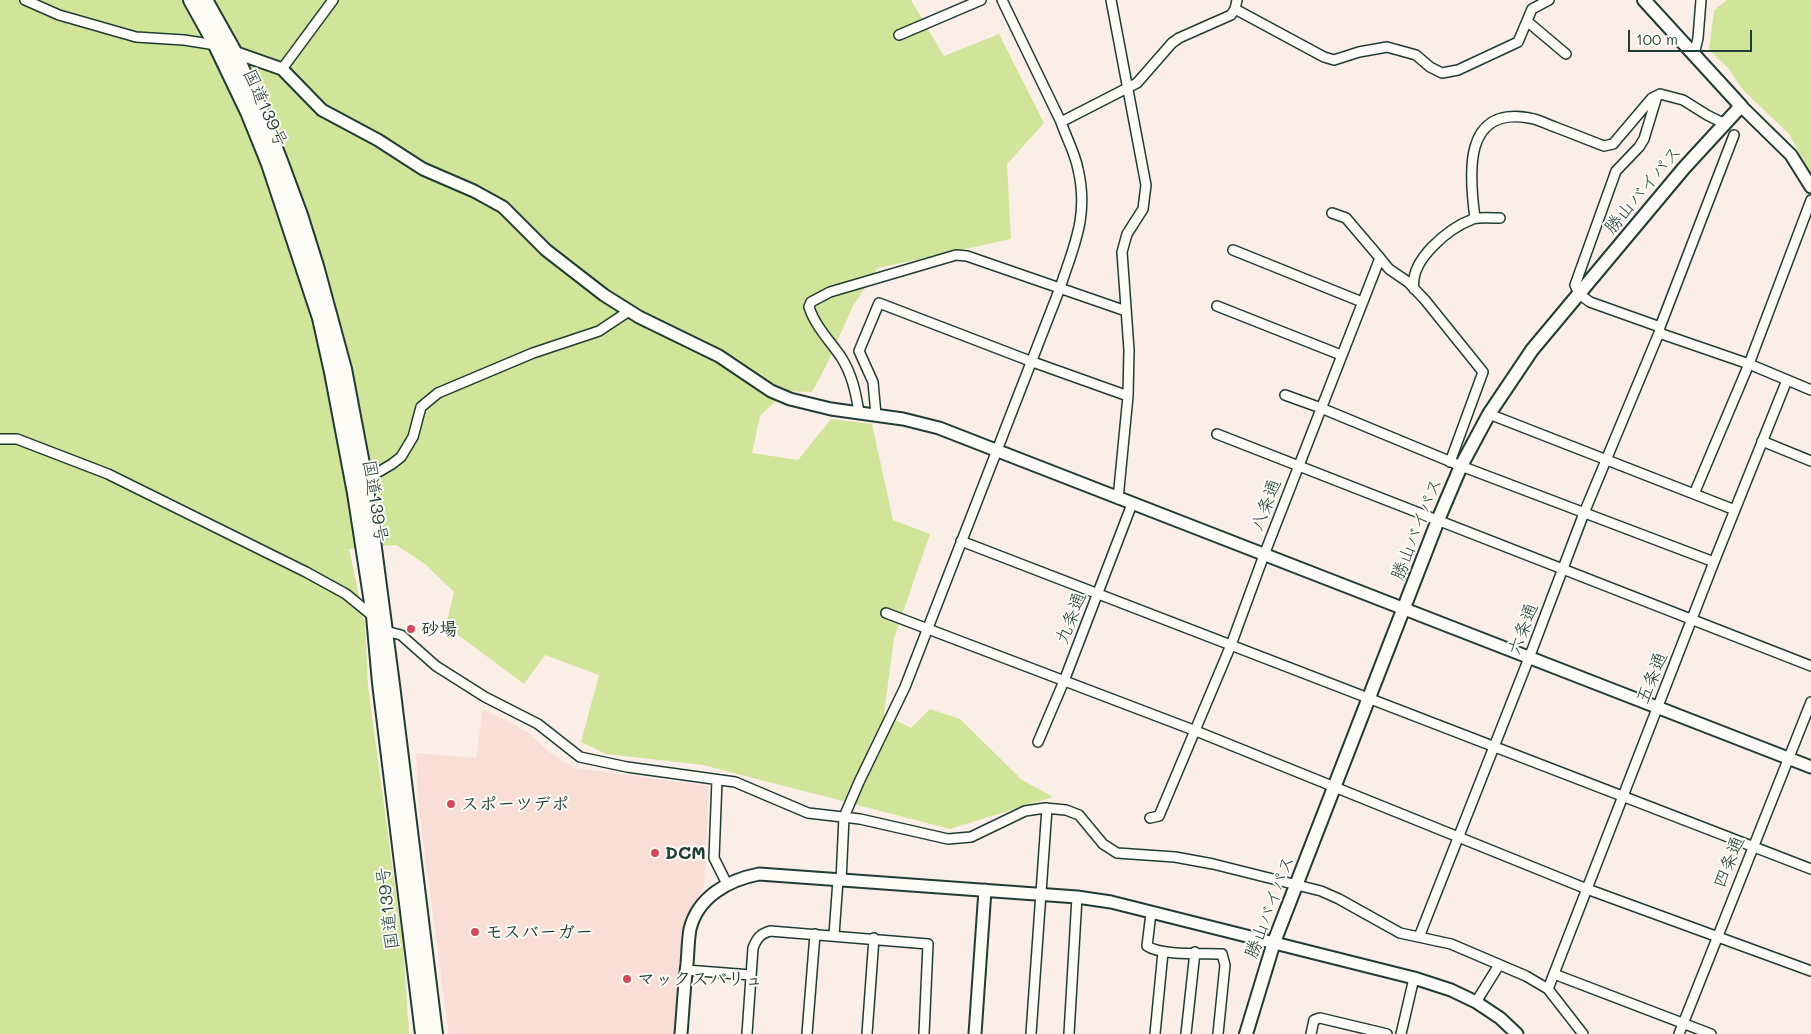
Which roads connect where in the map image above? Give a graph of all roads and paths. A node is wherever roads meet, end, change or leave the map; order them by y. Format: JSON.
{"nodes":[{"id":1,"x":25,"y":0,"type":"edge"},
{"id":2,"x":191,"y":0,"type":"edge"},
{"id":3,"x":205,"y":0,"type":"edge"},
{"id":4,"x":333,"y":0,"type":"edge"},
{"id":5,"x":981,"y":0,"type":"edge"},
{"id":6,"x":1002,"y":0,"type":"edge"},
{"id":7,"x":1112,"y":0,"type":"edge"},
{"id":8,"x":1549,"y":0,"type":"edge"},
{"id":9,"x":1644,"y":0,"type":"edge"},
{"id":10,"x":1701,"y":0,"type":"edge"},
{"id":11,"x":1236,"y":4,"type":"edge"},
{"id":12,"x":1528,"y":22,"type":"junction"},
{"id":13,"x":899,"y":35,"type":"dead end"},
{"id":14,"x":216,"y":45,"type":"junction"},
{"id":15,"x":234,"y":52,"type":"junction"},
{"id":16,"x":1566,"y":54,"type":"dead end"},
{"id":17,"x":1694,"y":55,"type":"junction"},
{"id":18,"x":282,"y":69,"type":"junction"},
{"id":19,"x":1127,"y":88,"type":"junction"},
{"id":20,"x":1657,"y":95,"type":"junction"},
{"id":21,"x":1741,"y":106,"type":"junction"},
{"id":22,"x":1061,"y":122,"type":"junction"},
{"id":23,"x":1725,"y":124,"type":"junction"},
{"id":24,"x":1734,"y":135,"type":"dead end"},
{"id":25,"x":1811,"y":187,"type":"edge"},
{"id":26,"x":1811,"y":200,"type":"edge"},
{"id":27,"x":1332,"y":213,"type":"dead end"},
{"id":28,"x":1475,"y":218,"type":"junction"},
{"id":29,"x":1500,"y":218,"type":"dead end"},
{"id":30,"x":1233,"y":250,"type":"dead end"},
{"id":31,"x":1380,"y":258,"type":"junction"},
{"id":32,"x":1060,"y":288,"type":"junction"},
{"id":33,"x":1414,"y":289,"type":"junction"},
{"id":34,"x":1578,"y":294,"type":"junction"},
{"id":35,"x":1362,"y":302,"type":"junction"},
{"id":36,"x":1217,"y":306,"type":"dead end"},
{"id":37,"x":1126,"y":310,"type":"junction"},
{"id":38,"x":629,"y":311,"type":"junction"},
{"id":39,"x":1660,"y":330,"type":"junction"},
{"id":40,"x":1341,"y":355,"type":"junction"},
{"id":41,"x":1030,"y":361,"type":"junction"},
{"id":42,"x":1749,"y":364,"type":"junction"},
{"id":43,"x":1787,"y":380,"type":"junction"},
{"id":44,"x":1811,"y":390,"type":"edge"},
{"id":45,"x":1285,"y":395,"type":"dead end"},
{"id":46,"x":1128,"y":396,"type":"junction"},
{"id":47,"x":1321,"y":408,"type":"junction"},
{"id":48,"x":859,"y":413,"type":"junction"},
{"id":49,"x":1489,"y":414,"type":"junction"},
{"id":50,"x":876,"y":415,"type":"junction"},
{"id":51,"x":1217,"y":434,"type":"dead end"},
{"id":52,"x":0,"y":438,"type":"edge"},
{"id":53,"x":1762,"y":441,"type":"junction"},
{"id":54,"x":996,"y":451,"type":"junction"},
{"id":55,"x":1607,"y":459,"type":"junction"},
{"id":56,"x":1811,"y":461,"type":"edge"},
{"id":57,"x":1456,"y":464,"type":"junction"},
{"id":58,"x":1298,"y":466,"type":"junction"},
{"id":59,"x":365,"y":480,"type":"junction"},
{"id":60,"x":1694,"y":494,"type":"junction"},
{"id":61,"x":1118,"y":499,"type":"junction"},
{"id":62,"x":1132,"y":504,"type":"junction"},
{"id":63,"x":1735,"y":510,"type":"junction"},
{"id":64,"x":1584,"y":513,"type":"junction"},
{"id":65,"x":1438,"y":520,"type":"junction"},
{"id":66,"x":961,"y":541,"type":"junction"},
{"id":67,"x":1264,"y":555,"type":"junction"},
{"id":68,"x":1714,"y":562,"type":"junction"},
{"id":69,"x":1563,"y":570,"type":"junction"},
{"id":70,"x":1097,"y":595,"type":"junction"},
{"id":71,"x":1404,"y":610,"type":"junction"},
{"id":72,"x":886,"y":614,"type":"dead end"},
{"id":73,"x":374,"y":616,"type":"junction"},
{"id":74,"x":1693,"y":619,"type":"junction"},
{"id":75,"x":926,"y":630,"type":"junction"},
{"id":76,"x":385,"y":631,"type":"junction"},
{"id":77,"x":1230,"y":645,"type":"junction"},
{"id":78,"x":1529,"y":658,"type":"junction"},
{"id":79,"x":1811,"y":666,"type":"edge"},
{"id":80,"x":1064,"y":682,"type":"junction"},
{"id":81,"x":1369,"y":699,"type":"junction"},
{"id":82,"x":1811,"y":702,"type":"edge"},
{"id":83,"x":1658,"y":708,"type":"junction"},
{"id":84,"x":1196,"y":731,"type":"junction"},
{"id":85,"x":1038,"y":742,"type":"dead end"},
{"id":86,"x":1493,"y":747,"type":"junction"},
{"id":87,"x":1789,"y":759,"type":"junction"},
{"id":88,"x":1811,"y":768,"type":"edge"},
{"id":89,"x":717,"y":780,"type":"junction"},
{"id":90,"x":1334,"y":788,"type":"junction"},
{"id":91,"x":1624,"y":795,"type":"junction"},
{"id":92,"x":1047,"y":808,"type":"junction"},
{"id":93,"x":844,"y":817,"type":"junction"},
{"id":94,"x":1150,"y":818,"type":"dead end"},
{"id":95,"x":1458,"y":836,"type":"junction"},
{"id":96,"x":1752,"y":846,"type":"junction"},
{"id":97,"x":1811,"y":869,"type":"edge"},
{"id":98,"x":839,"y":880,"type":"junction"},
{"id":99,"x":727,"y":884,"type":"junction"},
{"id":100,"x":1296,"y":886,"type":"junction"},
{"id":101,"x":1587,"y":889,"type":"junction"},
{"id":102,"x":985,"y":890,"type":"junction"},
{"id":103,"x":1041,"y":894,"type":"junction"},
{"id":104,"x":1077,"y":897,"type":"junction"},
{"id":105,"x":1151,"y":912,"type":"junction"},
{"id":106,"x":814,"y":934,"type":"junction"},
{"id":107,"x":834,"y":935,"type":"junction"},
{"id":108,"x":1718,"y":936,"type":"junction"},
{"id":109,"x":1419,"y":937,"type":"junction"},
{"id":110,"x":874,"y":938,"type":"junction"},
{"id":111,"x":1274,"y":942,"type":"junction"},
{"id":112,"x":1164,"y":952,"type":"junction"},
{"id":113,"x":1195,"y":952,"type":"junction"},
{"id":114,"x":1499,"y":965,"type":"junction"},
{"id":115,"x":686,"y":970,"type":"junction"},
{"id":116,"x":1811,"y":971,"type":"edge"},
{"id":117,"x":1554,"y":974,"type":"junction"},
{"id":118,"x":751,"y":975,"type":"junction"},
{"id":119,"x":1414,"y":978,"type":"junction"},
{"id":120,"x":1548,"y":989,"type":"junction"},
{"id":121,"x":1476,"y":1002,"type":"junction"},
{"id":122,"x":1683,"y":1023,"type":"junction"},
{"id":123,"x":1370,"y":1032,"type":"edge"},
{"id":124,"x":422,"y":1034,"type":"edge"},
{"id":125,"x":434,"y":1034,"type":"edge"},
{"id":126,"x":681,"y":1034,"type":"edge"},
{"id":127,"x":747,"y":1034,"type":"edge"},
{"id":128,"x":807,"y":1034,"type":"edge"},
{"id":129,"x":867,"y":1034,"type":"edge"},
{"id":130,"x":924,"y":1034,"type":"edge"},
{"id":131,"x":975,"y":1034,"type":"edge"},
{"id":132,"x":1031,"y":1034,"type":"edge"},
{"id":133,"x":1069,"y":1034,"type":"edge"},
{"id":134,"x":1155,"y":1034,"type":"edge"},
{"id":135,"x":1186,"y":1034,"type":"edge"},
{"id":136,"x":1218,"y":1034,"type":"edge"},
{"id":137,"x":1246,"y":1034,"type":"edge"},
{"id":138,"x":1311,"y":1034,"type":"edge"},
{"id":139,"x":1387,"y":1034,"type":"edge"},
{"id":140,"x":1401,"y":1034,"type":"edge"},
{"id":141,"x":1517,"y":1034,"type":"edge"},
{"id":142,"x":1584,"y":1034,"type":"edge"},
{"id":143,"x":1679,"y":1034,"type":"edge"},
{"id":144,"x":1711,"y":1034,"type":"edge"}],
"edges":[{"from":1,"to":14,"type":"street"},
{"from":2,"to":14,"type":"highway","name":"国道139号"},
{"from":3,"to":15,"type":"highway","name":"国道139号"},
{"from":4,"to":18,"type":"street"},
{"from":5,"to":13,"type":"street"},
{"from":6,"to":22,"type":"street"},
{"from":7,"to":19,"type":"street"},
{"from":8,"to":12,"type":"street"},
{"from":9,"to":17,"type":"main road"},
{"from":10,"to":17,"type":"street"},
{"from":11,"to":12,"type":"street"},
{"from":11,"to":19,"type":"street"},
{"from":12,"to":16,"type":"street"},
{"from":14,"to":15,"type":"street"},
{"from":14,"to":73,"type":"highway","name":"国道139号"},
{"from":15,"to":18,"type":"street"},
{"from":15,"to":59,"type":"highway","name":"国道139号"},
{"from":17,"to":21,"type":"main road"},
{"from":18,"to":38,"type":"street"},
{"from":19,"to":22,"type":"street"},
{"from":19,"to":37,"type":"street"},
{"from":20,"to":23,"type":"street"},
{"from":20,"to":28,"type":"street"},
{"from":20,"to":34,"type":"street"},
{"from":21,"to":23,"type":"main road","name":"勝山バイパス"},
{"from":21,"to":25,"type":"street"},
{"from":22,"to":32,"type":"street"},
{"from":23,"to":34,"type":"main road","name":"勝山バイパス"},
{"from":24,"to":39,"type":"street","name":"六条通"},
{"from":26,"to":42,"type":"street"},
{"from":27,"to":31,"type":"street"},
{"from":28,"to":29,"type":"street"},
{"from":28,"to":33,"type":"street"},
{"from":30,"to":35,"type":"street"},
{"from":31,"to":33,"type":"street"},
{"from":31,"to":35,"type":"street","name":"八条通"},
{"from":32,"to":37,"type":"street"},
{"from":32,"to":41,"type":"street"},
{"from":32,"to":48,"type":"street"},
{"from":33,"to":57,"type":"street"},
{"from":34,"to":39,"type":"street"},
{"from":34,"to":49,"type":"main road","name":"勝山バイパス"},
{"from":35,"to":40,"type":"street","name":"八条通"},
{"from":36,"to":40,"type":"street"},
{"from":37,"to":46,"type":"street"},
{"from":38,"to":48,"type":"street"},
{"from":38,"to":59,"type":"street"},
{"from":39,"to":42,"type":"street"},
{"from":39,"to":55,"type":"street","name":"六条通"},
{"from":40,"to":47,"type":"street","name":"八条通"},
{"from":41,"to":46,"type":"street"},
{"from":41,"to":50,"type":"street"},
{"from":41,"to":54,"type":"street"},
{"from":42,"to":43,"type":"street"},
{"from":42,"to":60,"type":"street"},
{"from":43,"to":44,"type":"street"},
{"from":43,"to":53,"type":"street","name":"五条通"},
{"from":45,"to":47,"type":"street"},
{"from":46,"to":61,"type":"street"},
{"from":47,"to":57,"type":"street"},
{"from":47,"to":58,"type":"street","name":"八条通"},
{"from":48,"to":50,"type":"street"},
{"from":49,"to":55,"type":"street"},
{"from":49,"to":57,"type":"main road","name":"勝山バイパス"},
{"from":50,"to":54,"type":"street"},
{"from":51,"to":58,"type":"street"},
{"from":52,"to":73,"type":"street"},
{"from":53,"to":56,"type":"street"},
{"from":53,"to":63,"type":"street","name":"五条通"},
{"from":54,"to":61,"type":"street"},
{"from":54,"to":66,"type":"street"},
{"from":55,"to":60,"type":"street"},
{"from":55,"to":64,"type":"street","name":"六条通"},
{"from":57,"to":64,"type":"street"},
{"from":57,"to":65,"type":"main road","name":"勝山バイパス"},
{"from":58,"to":65,"type":"street"},
{"from":58,"to":67,"type":"street","name":"八条通"},
{"from":59,"to":76,"type":"highway","name":"国道139号"},
{"from":60,"to":63,"type":"street"},
{"from":61,"to":62,"type":"street"},
{"from":62,"to":67,"type":"street"},
{"from":62,"to":70,"type":"street","name":"九条通"},
{"from":63,"to":68,"type":"street","name":"五条通"},
{"from":64,"to":68,"type":"street"},
{"from":64,"to":69,"type":"street","name":"六条通"},
{"from":65,"to":69,"type":"street"},
{"from":65,"to":71,"type":"main road","name":"勝山バイパス"},
{"from":66,"to":70,"type":"street"},
{"from":66,"to":75,"type":"street"},
{"from":67,"to":71,"type":"street"},
{"from":67,"to":77,"type":"street","name":"八条通"},
{"from":68,"to":74,"type":"street","name":"五条通"},
{"from":69,"to":74,"type":"street"},
{"from":69,"to":78,"type":"street","name":"六条通"},
{"from":70,"to":77,"type":"street"},
{"from":70,"to":80,"type":"street","name":"九条通"},
{"from":71,"to":78,"type":"street"},
{"from":71,"to":81,"type":"main road","name":"勝山バイパス"},
{"from":72,"to":75,"type":"street"},
{"from":73,"to":76,"type":"street"},
{"from":73,"to":124,"type":"highway","name":"国道139号"},
{"from":74,"to":79,"type":"street"},
{"from":74,"to":83,"type":"street","name":"五条通"},
{"from":75,"to":80,"type":"street"},
{"from":75,"to":93,"type":"street"},
{"from":76,"to":89,"type":"street"},
{"from":76,"to":125,"type":"highway","name":"国道139号"},
{"from":77,"to":81,"type":"street"},
{"from":77,"to":84,"type":"street","name":"八条通"},
{"from":78,"to":83,"type":"street"},
{"from":78,"to":86,"type":"street","name":"六条通"},
{"from":80,"to":84,"type":"street"},
{"from":80,"to":85,"type":"street","name":"九条通"},
{"from":81,"to":86,"type":"street"},
{"from":81,"to":90,"type":"main road","name":"勝山バイパス"},
{"from":82,"to":87,"type":"street","name":"四条通"},
{"from":83,"to":87,"type":"street"},
{"from":83,"to":91,"type":"street","name":"五条通"},
{"from":84,"to":90,"type":"street"},
{"from":84,"to":94,"type":"street","name":"八条通"},
{"from":86,"to":91,"type":"street"},
{"from":86,"to":95,"type":"street","name":"六条通"},
{"from":87,"to":88,"type":"street"},
{"from":87,"to":96,"type":"street","name":"四条通"},
{"from":89,"to":93,"type":"street"},
{"from":89,"to":99,"type":"street"},
{"from":90,"to":95,"type":"street"},
{"from":90,"to":100,"type":"main road","name":"勝山バイパス"},
{"from":91,"to":96,"type":"street"},
{"from":91,"to":101,"type":"street","name":"五条通"},
{"from":92,"to":93,"type":"street"},
{"from":92,"to":100,"type":"street"},
{"from":92,"to":103,"type":"street"},
{"from":93,"to":98,"type":"street"},
{"from":95,"to":101,"type":"street"},
{"from":95,"to":109,"type":"street","name":"六条通"},
{"from":96,"to":97,"type":"street"},
{"from":96,"to":108,"type":"street","name":"四条通"},
{"from":98,"to":99,"type":"street"},
{"from":98,"to":102,"type":"street"},
{"from":98,"to":107,"type":"street"},
{"from":99,"to":115,"type":"street"},
{"from":100,"to":109,"type":"street"},
{"from":100,"to":111,"type":"main road","name":"勝山バイパス"},
{"from":101,"to":108,"type":"street"},
{"from":101,"to":117,"type":"street","name":"五条通"},
{"from":102,"to":103,"type":"street"},
{"from":102,"to":131,"type":"street"},
{"from":103,"to":104,"type":"street"},
{"from":103,"to":132,"type":"street"},
{"from":104,"to":105,"type":"street"},
{"from":104,"to":133,"type":"street"},
{"from":105,"to":111,"type":"street"},
{"from":105,"to":112,"type":"street"},
{"from":106,"to":107,"type":"street"},
{"from":106,"to":118,"type":"street"},
{"from":106,"to":128,"type":"street"},
{"from":107,"to":110,"type":"street"},
{"from":108,"to":116,"type":"street"},
{"from":108,"to":122,"type":"street","name":"四条通"},
{"from":109,"to":114,"type":"street"},
{"from":110,"to":129,"type":"street"},
{"from":110,"to":130,"type":"street"},
{"from":111,"to":119,"type":"street"},
{"from":111,"to":137,"type":"main road","name":"勝山バイパス"},
{"from":112,"to":113,"type":"street"},
{"from":112,"to":134,"type":"street"},
{"from":113,"to":135,"type":"street"},
{"from":113,"to":136,"type":"street"},
{"from":114,"to":120,"type":"street"},
{"from":114,"to":121,"type":"street"},
{"from":115,"to":118,"type":"street"},
{"from":115,"to":126,"type":"street"},
{"from":117,"to":120,"type":"street","name":"五条通"},
{"from":117,"to":122,"type":"street"},
{"from":118,"to":127,"type":"street"},
{"from":119,"to":121,"type":"street"},
{"from":119,"to":140,"type":"street"},
{"from":120,"to":142,"type":"street"},
{"from":121,"to":141,"type":"street"},
{"from":122,"to":143,"type":"street","name":"四条通"},
{"from":122,"to":144,"type":"street"},
{"from":123,"to":138,"type":"street"},
{"from":123,"to":139,"type":"street"}]}
